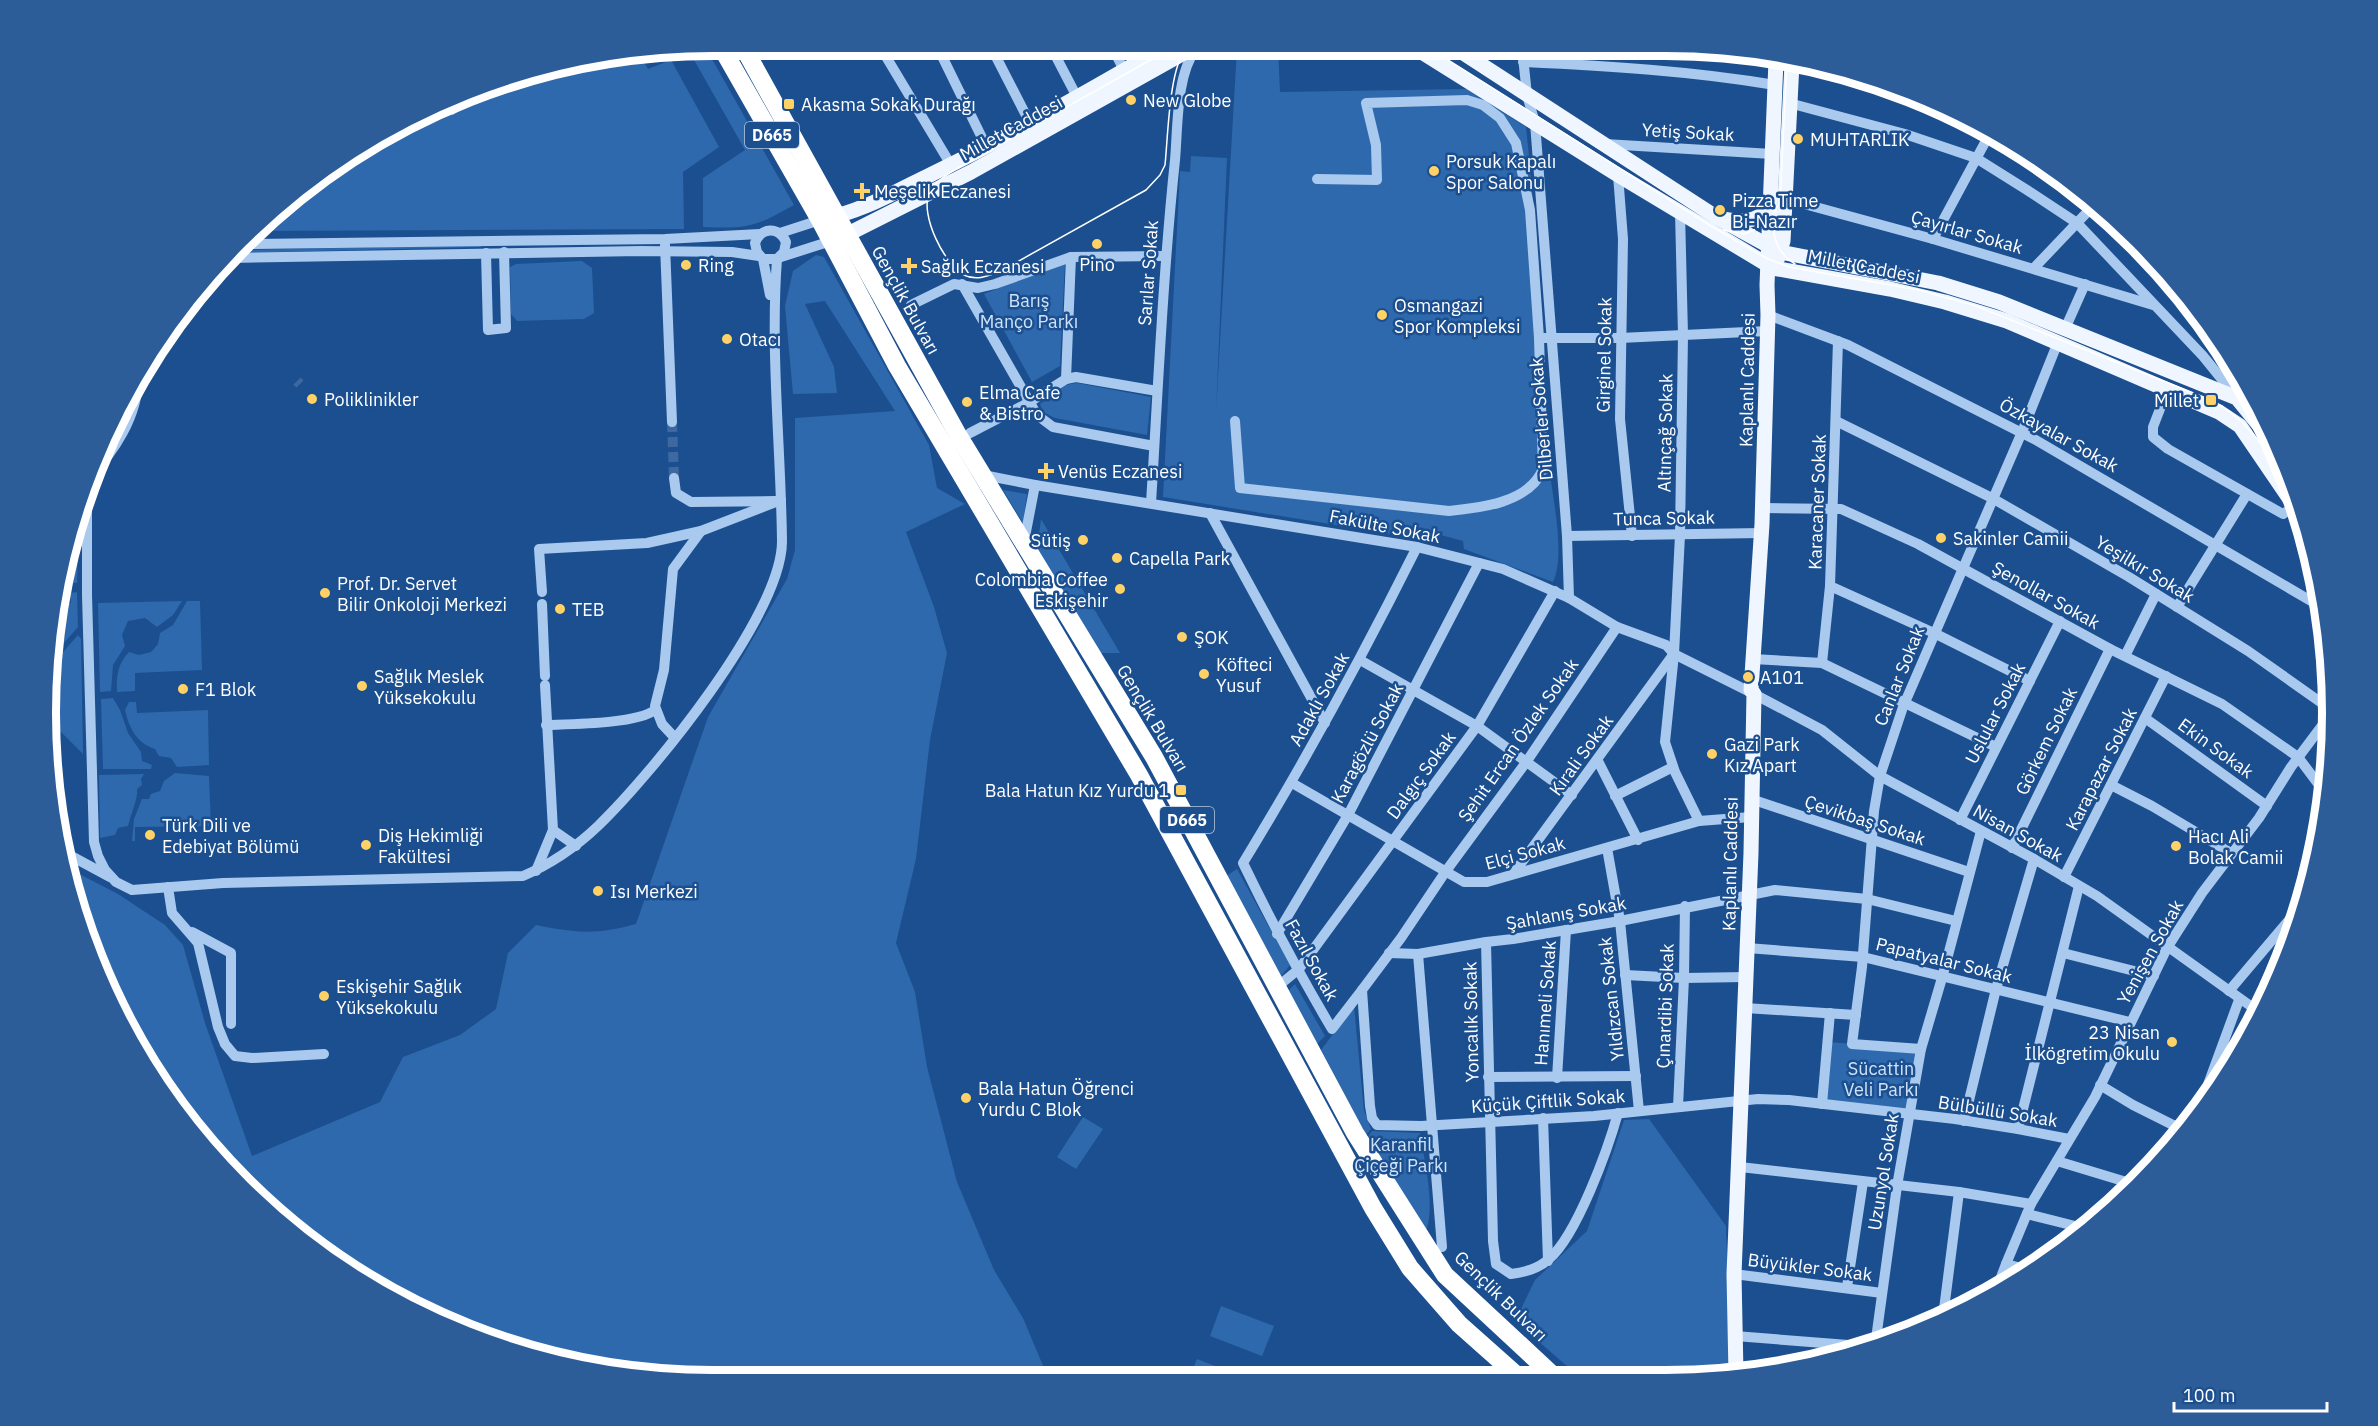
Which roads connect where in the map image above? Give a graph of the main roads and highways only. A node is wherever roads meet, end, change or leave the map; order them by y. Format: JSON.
{"nodes":[{"id":1,"x":727,"y":56,"type":"edge"},
{"id":2,"x":748,"y":56,"type":"edge"},
{"id":3,"x":1149,"y":56,"type":"edge"},
{"id":4,"x":1177,"y":56,"type":"edge"},
{"id":5,"x":1428,"y":56,"type":"edge"},
{"id":6,"x":1468,"y":56,"type":"edge"},
{"id":7,"x":1776,"y":65,"type":"edge"},
{"id":8,"x":1792,"y":68,"type":"edge"},
{"id":9,"x":1775,"y":200,"type":"junction"},
{"id":10,"x":1716,"y":217,"type":"junction"},
{"id":11,"x":828,"y":218,"type":"junction"},
{"id":12,"x":839,"y":238,"type":"junction"},
{"id":13,"x":1774,"y":249,"type":"junction"},
{"id":14,"x":1771,"y":266,"type":"junction"},
{"id":15,"x":2062,"y":335,"type":"junction"},
{"id":16,"x":2239,"y":392,"type":"edge"},
{"id":17,"x":2283,"y":489,"type":"edge"},
{"id":18,"x":1736,"y":1366,"type":"edge"},
{"id":19,"x":1511,"y":1370,"type":"edge"},
{"id":20,"x":1547,"y":1370,"type":"edge"}],
"edges":[{"from":1,"to":11,"type":"highway","name":"Gençlik Bulvarı","number":"D665"},
{"from":2,"to":11,"type":"highway","name":"Gençlik Bulvarı","number":"D665"},
{"from":3,"to":11,"type":"main road","name":"Millet Caddesi"},
{"from":4,"to":12,"type":"main road","name":"Millet Caddesi"},
{"from":5,"to":14,"type":"main road","name":"Millet Caddesi"},
{"from":6,"to":10,"type":"main road","name":"Millet Caddesi"},
{"from":7,"to":9,"type":"main road","name":"Kaplanlı Caddesi"},
{"from":8,"to":9,"type":"main road","name":"Kaplanlı Caddesi"},
{"from":9,"to":10,"type":"main road","name":"Millet Caddesi"},
{"from":9,"to":13,"type":"main road","name":"Kaplanlı Caddesi"},
{"from":10,"to":13,"type":"main road","name":"Millet Caddesi"},
{"from":11,"to":12,"type":"highway","name":"Gençlik Bulvarı"},
{"from":12,"to":19,"type":"highway","name":"Gençlik Bulvarı","number":"D665"},
{"from":12,"to":20,"type":"highway","name":"Gençlik Bulvarı","number":"D665"},
{"from":13,"to":14,"type":"main road","name":"Kaplanlı Caddesi"},
{"from":13,"to":15,"type":"main road","name":"Millet Caddesi"},
{"from":14,"to":15,"type":"main road","name":"Millet Caddesi"},
{"from":14,"to":18,"type":"main road","name":"Kaplanlı Caddesi"},
{"from":15,"to":16,"type":"main road","name":"Millet Caddesi"},
{"from":15,"to":17,"type":"main road","name":"Millet Caddesi"}]}
